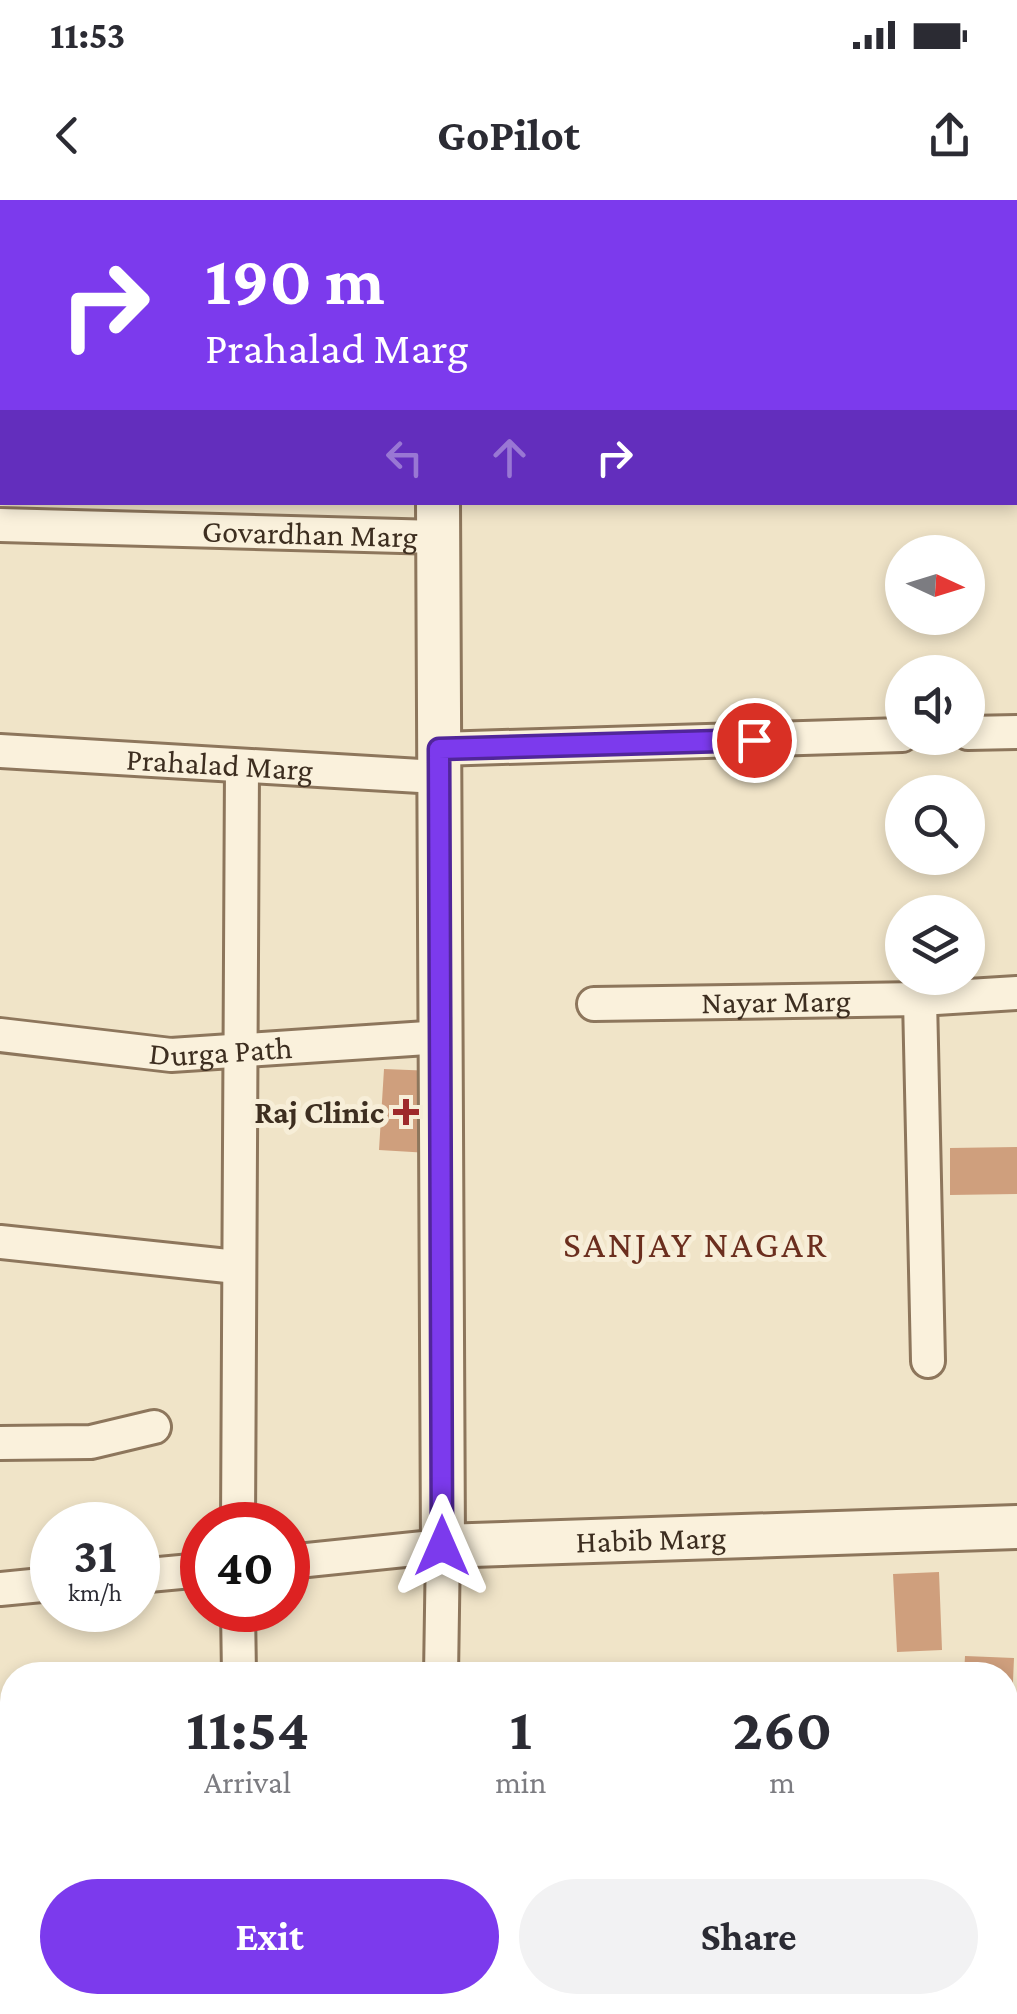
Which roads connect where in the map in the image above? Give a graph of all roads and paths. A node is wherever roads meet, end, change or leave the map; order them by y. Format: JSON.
{"nodes":[{"id":1,"x":438,"y":520,"type":"edge"},
{"id":2,"x":0,"y":525,"type":"edge"},
{"id":3,"x":1017,"y":732,"type":"edge"},
{"id":4,"x":985,"y":733,"type":"edge"},
{"id":5,"x":885,"y":736,"type":"edge"},
{"id":6,"x":0,"y":751,"type":"edge"},
{"id":7,"x":438,"y":763,"type":"junction"},
{"id":8,"x":242,"y":768,"type":"junction"},
{"id":9,"x":1017,"y":992,"type":"edge"},
{"id":10,"x":920,"y":999,"type":"junction"},
{"id":11,"x":594,"y":1004,"type":"dead end"},
{"id":12,"x":0,"y":1035,"type":"edge"},
{"id":13,"x":442,"y":1037,"type":"junction"},
{"id":14,"x":241,"y":1054,"type":"junction"},
{"id":15,"x":0,"y":1242,"type":"edge"},
{"id":16,"x":237,"y":1267,"type":"junction"},
{"id":17,"x":928,"y":1361,"type":"dead end"},
{"id":18,"x":154,"y":1427,"type":"dead end"},
{"id":19,"x":0,"y":1443,"type":"edge"},
{"id":20,"x":238,"y":1502,"type":"edge"},
{"id":21,"x":1017,"y":1527,"type":"edge"},
{"id":22,"x":442,"y":1546,"type":"junction"},
{"id":23,"x":310,"y":1560,"type":"edge"},
{"id":24,"x":30,"y":1586,"type":"edge"},
{"id":25,"x":0,"y":1589,"type":"edge"},
{"id":26,"x":238,"y":1632,"type":"edge"},
{"id":27,"x":239,"y":1662,"type":"edge"},
{"id":28,"x":441,"y":1662,"type":"edge"}],
"edges":[{"from":1,"to":2,"type":"street","name":"Govardhan Marg"},
{"from":1,"to":7,"type":"street"},
{"from":3,"to":4,"type":"street"},
{"from":5,"to":7,"type":"street","name":"Prahalad Marg"},
{"from":6,"to":8,"type":"street","name":"Prahalad Marg"},
{"from":7,"to":8,"type":"street","name":"Prahalad Marg"},
{"from":7,"to":13,"type":"street"},
{"from":8,"to":14,"type":"street"},
{"from":9,"to":10,"type":"street","name":"Nayar Marg"},
{"from":10,"to":11,"type":"street","name":"Nayar Marg"},
{"from":10,"to":17,"type":"street"},
{"from":12,"to":14,"type":"street","name":"Durga Path"},
{"from":13,"to":14,"type":"street","name":"Durga Path"},
{"from":13,"to":22,"type":"street"},
{"from":14,"to":16,"type":"street"},
{"from":15,"to":16,"type":"street"},
{"from":16,"to":20,"type":"street"},
{"from":18,"to":19,"type":"street"},
{"from":21,"to":22,"type":"street","name":"Habib Marg"},
{"from":22,"to":23,"type":"street","name":"Habib Marg"},
{"from":22,"to":28,"type":"street"},
{"from":24,"to":25,"type":"street"},
{"from":26,"to":27,"type":"street"}]}
